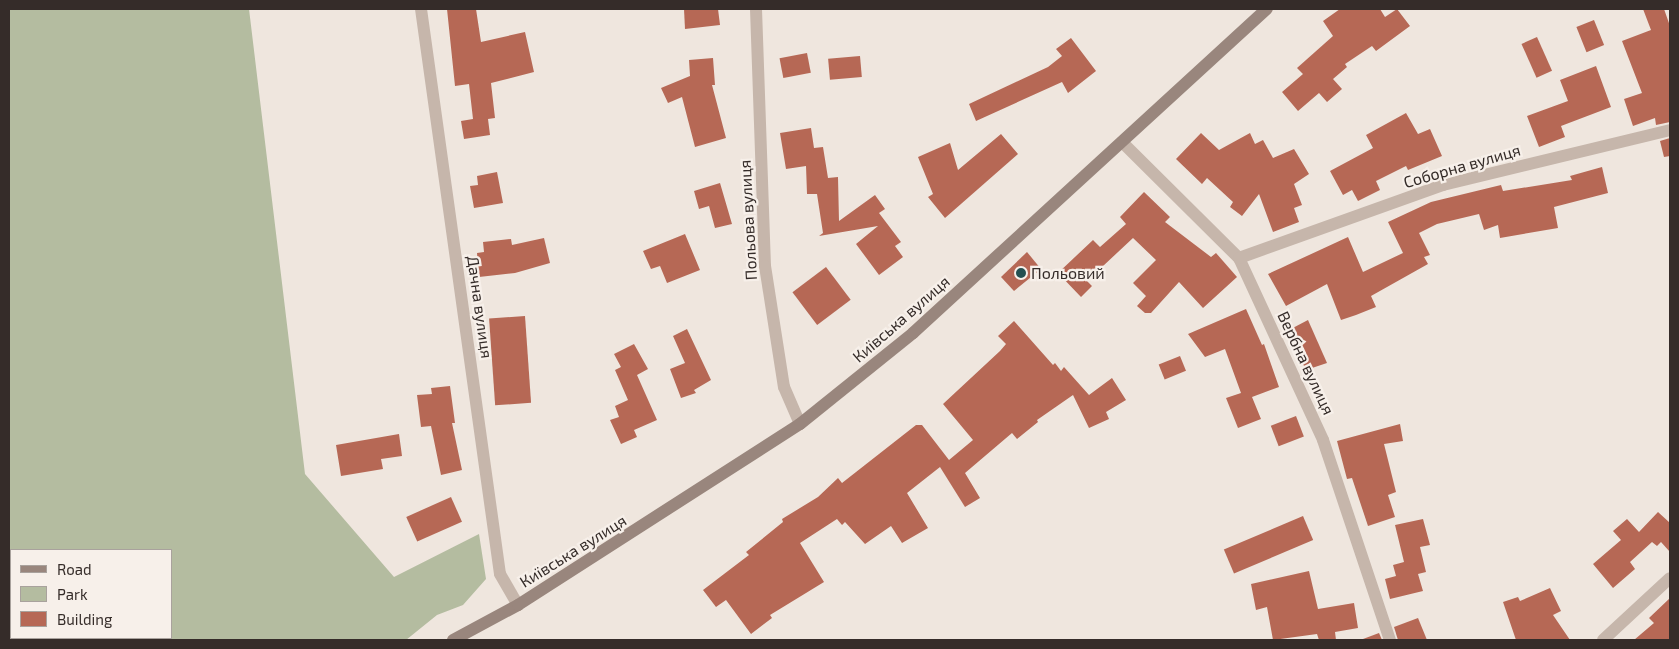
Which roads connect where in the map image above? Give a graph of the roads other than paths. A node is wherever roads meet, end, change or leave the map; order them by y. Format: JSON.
{"nodes":[{"id":1,"x":421,"y":9,"type":"edge"},
{"id":2,"x":756,"y":9,"type":"edge"},
{"id":3,"x":1267,"y":9,"type":"edge"},
{"id":4,"x":1670,"y":130,"type":"edge"},
{"id":5,"x":1122,"y":142,"type":"junction"},
{"id":6,"x":1239,"y":258,"type":"junction"},
{"id":7,"x":800,"y":424,"type":"junction"},
{"id":8,"x":1670,"y":578,"type":"edge"},
{"id":9,"x":518,"y":605,"type":"junction"},
{"id":10,"x":453,"y":640,"type":"edge"},
{"id":11,"x":1390,"y":640,"type":"edge"},
{"id":12,"x":1603,"y":640,"type":"edge"}],
"edges":[{"from":1,"to":9,"type":"street","name":"Дачна вулиця"},
{"from":2,"to":7,"type":"street","name":"Польова вулиця"},
{"from":3,"to":5,"type":"street","name":"Київська вулиця"},
{"from":4,"to":6,"type":"street","name":"Соборна вулиця"},
{"from":5,"to":6,"type":"street","name":"Вербна вулиця"},
{"from":5,"to":7,"type":"street","name":"Київська вулиця"},
{"from":6,"to":11,"type":"street","name":"Вербна вулиця"},
{"from":7,"to":9,"type":"street","name":"Київська вулиця"},
{"from":8,"to":12,"type":"street"},
{"from":9,"to":10,"type":"street","name":"Київська вулиця"}]}
